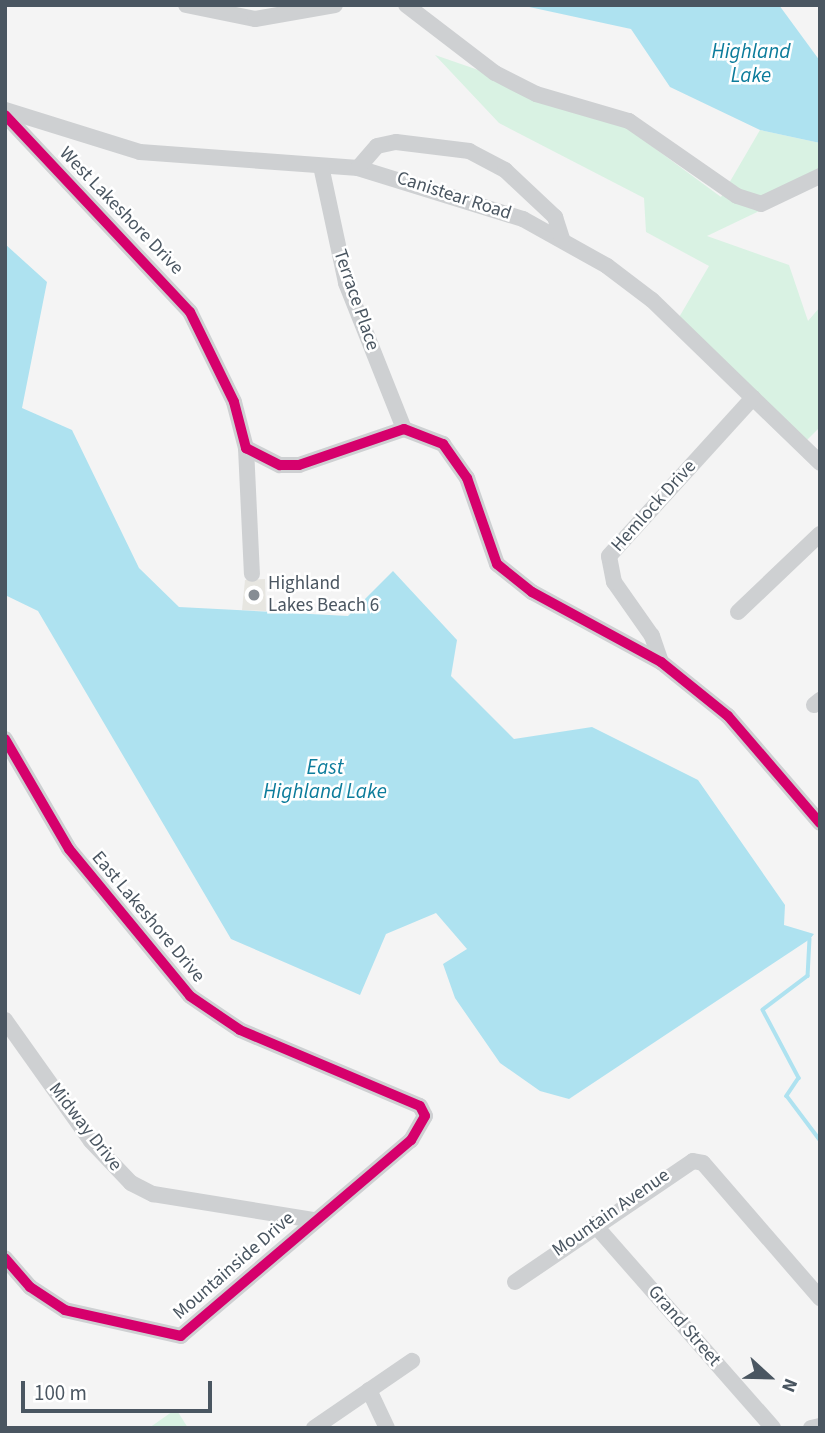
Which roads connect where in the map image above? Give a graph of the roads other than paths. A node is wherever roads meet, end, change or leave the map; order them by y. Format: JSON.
{"nodes":[{"id":1,"x":186,"y":5,"type":"edge"},
{"id":2,"x":335,"y":5,"type":"edge"},
{"id":3,"x":405,"y":5,"type":"edge"},
{"id":4,"x":5,"y":112,"type":"edge"},
{"id":5,"x":321,"y":166,"type":"junction"},
{"id":6,"x":358,"y":168,"type":"junction"},
{"id":7,"x":820,"y":176,"type":"edge"},
{"id":8,"x":562,"y":238,"type":"junction"},
{"id":9,"x":752,"y":398,"type":"junction"},
{"id":10,"x":404,"y":429,"type":"junction"},
{"id":11,"x":246,"y":448,"type":"junction"},
{"id":12,"x":820,"y":463,"type":"edge"},
{"id":13,"x":820,"y":534,"type":"edge"},
{"id":14,"x":252,"y":574,"type":"dead end"},
{"id":15,"x":738,"y":612,"type":"dead end"},
{"id":16,"x":661,"y":662,"type":"junction"},
{"id":17,"x":5,"y":739,"type":"edge"},
{"id":18,"x":820,"y":823,"type":"edge"},
{"id":19,"x":5,"y":1020,"type":"edge"},
{"id":20,"x":425,"y":1116,"type":"joint"},
{"id":21,"x":313,"y":1220,"type":"junction"},
{"id":22,"x":594,"y":1224,"type":"junction"},
{"id":23,"x":5,"y":1258,"type":"edge"},
{"id":24,"x":515,"y":1282,"type":"dead end"},
{"id":25,"x":820,"y":1298,"type":"edge"},
{"id":26,"x":412,"y":1361,"type":"dead end"},
{"id":27,"x":369,"y":1390,"type":"junction"},
{"id":28,"x":820,"y":1426,"type":"edge"},
{"id":29,"x":314,"y":1428,"type":"edge"},
{"id":30,"x":387,"y":1428,"type":"edge"},
{"id":31,"x":773,"y":1428,"type":"edge"},
{"id":32,"x":811,"y":1428,"type":"edge"}],
"edges":[{"from":1,"to":2,"type":"street"},
{"from":3,"to":7,"type":"street"},
{"from":4,"to":5,"type":"street","name":"Canistear Road"},
{"from":4,"to":11,"type":"street","name":"West Lakeshore Drive"},
{"from":5,"to":6,"type":"street","name":"Canistear Road"},
{"from":5,"to":10,"type":"street","name":"Terrace Place"},
{"from":6,"to":8,"type":"street","name":"Canistear Road"},
{"from":6,"to":8,"type":"street"},
{"from":8,"to":9,"type":"street","name":"Canistear Road"},
{"from":9,"to":12,"type":"street","name":"Canistear Road"},
{"from":9,"to":16,"type":"street","name":"Hemlock Drive"},
{"from":10,"to":11,"type":"street"},
{"from":10,"to":16,"type":"street"},
{"from":11,"to":14,"type":"street","name":"West Lakeshore Drive"},
{"from":13,"to":15,"type":"street"},
{"from":16,"to":18,"type":"street"},
{"from":17,"to":20,"type":"street","name":"East Lakeshore Drive"},
{"from":19,"to":21,"type":"street","name":"Midway Drive"},
{"from":20,"to":21,"type":"street","name":"Mountainside Drive"},
{"from":21,"to":23,"type":"street","name":"Mountainside Drive"},
{"from":22,"to":24,"type":"street","name":"Mountain Avenue"},
{"from":22,"to":25,"type":"street","name":"Mountain Avenue"},
{"from":22,"to":31,"type":"street","name":"Grand Street"},
{"from":26,"to":27,"type":"street"},
{"from":27,"to":29,"type":"street"},
{"from":27,"to":30,"type":"street"},
{"from":28,"to":32,"type":"street"}]}
